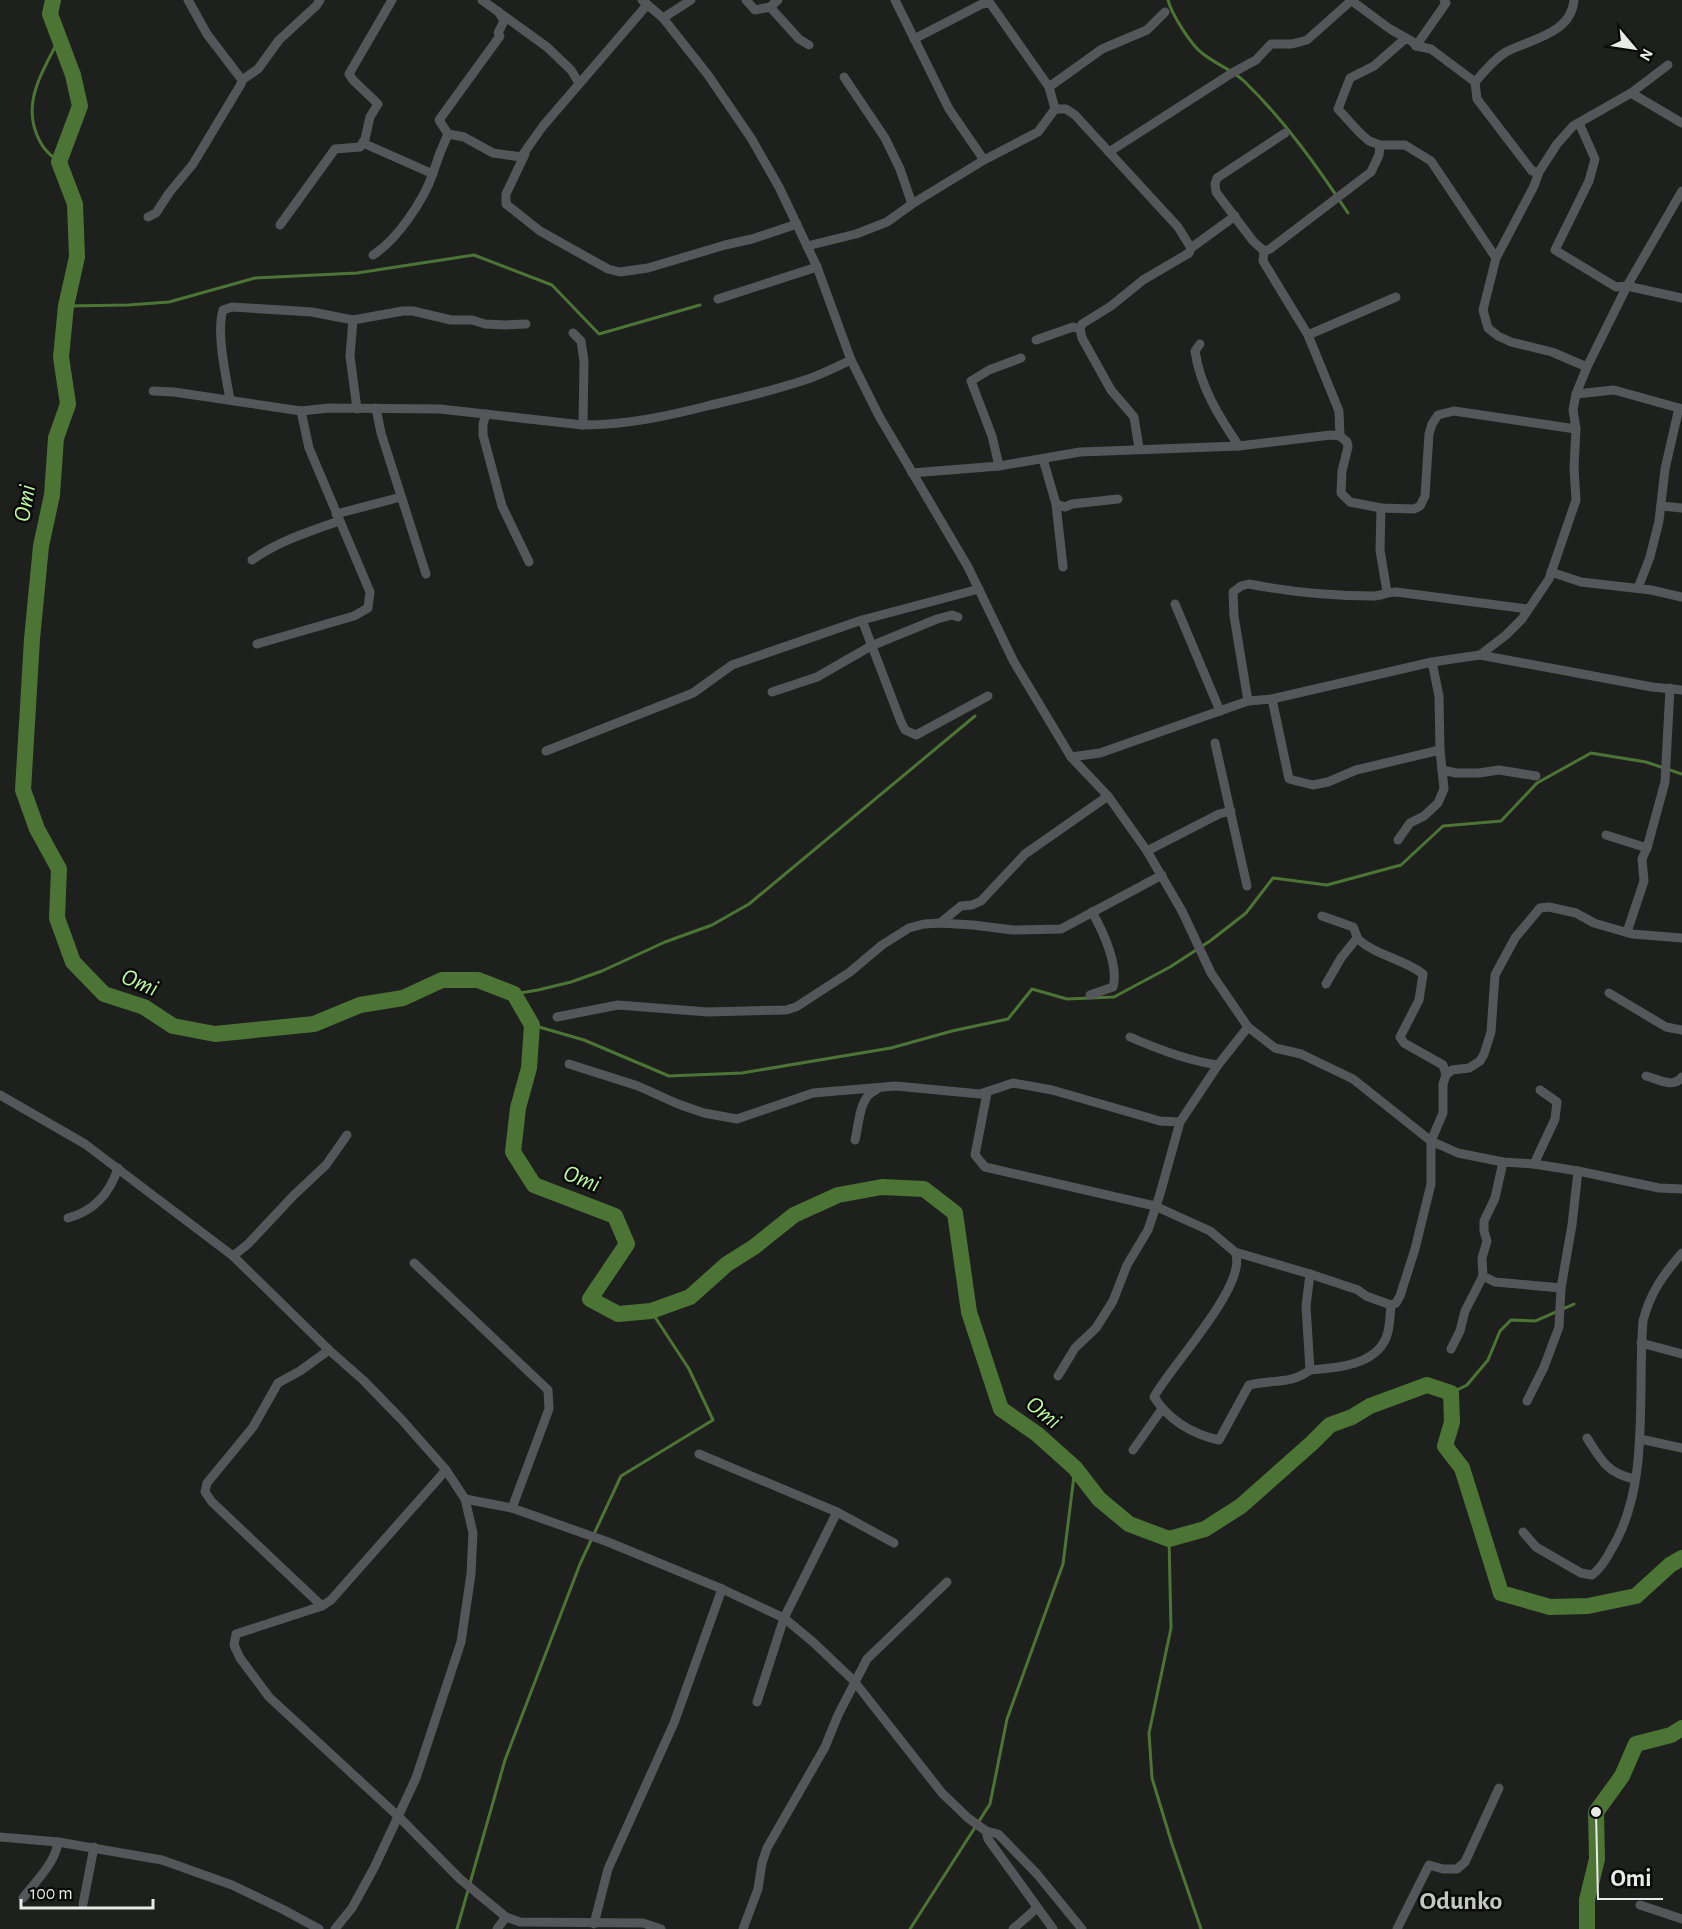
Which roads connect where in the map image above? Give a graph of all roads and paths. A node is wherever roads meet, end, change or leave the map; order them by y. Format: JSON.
{"nodes":[{"id":1,"x":188,"y":0,"type":"edge"},
{"id":2,"x":320,"y":0,"type":"edge"},
{"id":3,"x":392,"y":0,"type":"edge"},
{"id":4,"x":482,"y":0,"type":"edge"},
{"id":5,"x":690,"y":0,"type":"edge"},
{"id":6,"x":746,"y":0,"type":"edge"},
{"id":7,"x":895,"y":0,"type":"edge"},
{"id":8,"x":1000,"y":0,"type":"edge"},
{"id":9,"x":1352,"y":0,"type":"edge"},
{"id":10,"x":1444,"y":0,"type":"edge"},
{"id":11,"x":1574,"y":0,"type":"edge"},
{"id":12,"x":645,"y":2,"type":"edge"},
{"id":13,"x":774,"y":4,"type":"edge"},
{"id":14,"x":994,"y":9,"type":"junction"},
{"id":15,"x":498,"y":11,"type":"junction"},
{"id":16,"x":1165,"y":12,"type":"dead end"},
{"id":17,"x":663,"y":18,"type":"junction"},
{"id":18,"x":511,"y":22,"type":"junction"},
{"id":19,"x":500,"y":36,"type":"junction"},
{"id":20,"x":1406,"y":38,"type":"junction"},
{"id":21,"x":914,"y":39,"type":"junction"},
{"id":22,"x":808,"y":45,"type":"dead end"},
{"id":23,"x":1416,"y":46,"type":"junction"},
{"id":24,"x":1668,"y":65,"type":"dead end"},
{"id":25,"x":571,"y":69,"type":"junction"},
{"id":26,"x":588,"y":74,"type":"junction"},
{"id":27,"x":844,"y":77,"type":"dead end"},
{"id":28,"x":242,"y":80,"type":"junction"},
{"id":29,"x":1475,"y":82,"type":"junction"},
{"id":30,"x":579,"y":83,"type":"junction"},
{"id":31,"x":1049,"y":87,"type":"junction"},
{"id":32,"x":1631,"y":93,"type":"junction"},
{"id":33,"x":1055,"y":109,"type":"junction"},
{"id":34,"x":1579,"y":123,"type":"junction"},
{"id":35,"x":1682,"y":123,"type":"edge"},
{"id":36,"x":1285,"y":133,"type":"dead end"},
{"id":37,"x":448,"y":134,"type":"junction"},
{"id":38,"x":363,"y":143,"type":"junction"},
{"id":39,"x":530,"y":143,"type":"junction"},
{"id":40,"x":1380,"y":145,"type":"junction"},
{"id":41,"x":1109,"y":152,"type":"junction"},
{"id":42,"x":984,"y":160,"type":"junction"},
{"id":43,"x":1539,"y":171,"type":"junction"},
{"id":44,"x":433,"y":174,"type":"junction"},
{"id":45,"x":1682,"y":191,"type":"edge"},
{"id":46,"x":912,"y":204,"type":"junction"},
{"id":47,"x":1235,"y":216,"type":"junction"},
{"id":48,"x":148,"y":217,"type":"dead end"},
{"id":49,"x":797,"y":224,"type":"junction"},
{"id":50,"x":280,"y":225,"type":"dead end"},
{"id":51,"x":807,"y":246,"type":"junction"},
{"id":52,"x":1191,"y":248,"type":"junction"},
{"id":53,"x":1264,"y":251,"type":"junction"},
{"id":54,"x":373,"y":255,"type":"dead end"},
{"id":55,"x":1496,"y":258,"type":"junction"},
{"id":56,"x":817,"y":267,"type":"junction"},
{"id":57,"x":1627,"y":286,"type":"junction"},
{"id":58,"x":1396,"y":297,"type":"dead end"},
{"id":59,"x":1682,"y":298,"type":"edge"},
{"id":60,"x":718,"y":299,"type":"dead end"},
{"id":61,"x":353,"y":320,"type":"junction"},
{"id":62,"x":526,"y":324,"type":"dead end"},
{"id":63,"x":1080,"y":328,"type":"junction"},
{"id":64,"x":573,"y":333,"type":"dead end"},
{"id":65,"x":1308,"y":335,"type":"junction"},
{"id":66,"x":1036,"y":340,"type":"dead end"},
{"id":67,"x":1200,"y":344,"type":"dead end"},
{"id":68,"x":1021,"y":358,"type":"dead end"},
{"id":69,"x":851,"y":360,"type":"junction"},
{"id":70,"x":1587,"y":367,"type":"junction"},
{"id":71,"x":153,"y":391,"type":"dead end"},
{"id":72,"x":1576,"y":394,"type":"junction"},
{"id":73,"x":230,"y":400,"type":"junction"},
{"id":74,"x":376,"y":408,"type":"junction"},
{"id":75,"x":1680,"y":408,"type":"edge"},
{"id":76,"x":357,"y":409,"type":"junction"},
{"id":77,"x":301,"y":411,"type":"junction"},
{"id":78,"x":486,"y":414,"type":"junction"},
{"id":79,"x":583,"y":425,"type":"junction"},
{"id":80,"x":1576,"y":429,"type":"junction"},
{"id":81,"x":1340,"y":436,"type":"junction"},
{"id":82,"x":1239,"y":446,"type":"junction"},
{"id":83,"x":1139,"y":448,"type":"junction"},
{"id":84,"x":1042,"y":459,"type":"junction"},
{"id":85,"x":999,"y":466,"type":"junction"},
{"id":86,"x":912,"y":473,"type":"junction"},
{"id":87,"x":401,"y":497,"type":"junction"},
{"id":88,"x":1118,"y":499,"type":"dead end"},
{"id":89,"x":1056,"y":504,"type":"junction"},
{"id":90,"x":1661,"y":506,"type":"junction"},
{"id":91,"x":1382,"y":508,"type":"junction"},
{"id":92,"x":1682,"y":508,"type":"edge"},
{"id":93,"x":338,"y":518,"type":"junction"},
{"id":94,"x":252,"y":560,"type":"dead end"},
{"id":95,"x":529,"y":562,"type":"dead end"},
{"id":96,"x":1063,"y":567,"type":"dead end"},
{"id":97,"x":1551,"y":572,"type":"junction"},
{"id":98,"x":426,"y":574,"type":"dead end"},
{"id":99,"x":979,"y":588,"type":"junction"},
{"id":100,"x":1638,"y":588,"type":"junction"},
{"id":101,"x":1387,"y":592,"type":"junction"},
{"id":102,"x":1682,"y":597,"type":"edge"},
{"id":103,"x":1175,"y":604,"type":"dead end"},
{"id":104,"x":1528,"y":609,"type":"junction"},
{"id":105,"x":958,"y":617,"type":"dead end"},
{"id":106,"x":862,"y":620,"type":"junction"},
{"id":107,"x":257,"y":644,"type":"dead end"},
{"id":108,"x":871,"y":646,"type":"junction"},
{"id":109,"x":1480,"y":655,"type":"junction"},
{"id":110,"x":1432,"y":662,"type":"junction"},
{"id":111,"x":1670,"y":688,"type":"junction"},
{"id":112,"x":1682,"y":690,"type":"edge"},
{"id":113,"x":772,"y":692,"type":"dead end"},
{"id":114,"x":988,"y":696,"type":"dead end"},
{"id":115,"x":1272,"y":699,"type":"junction"},
{"id":116,"x":1248,"y":701,"type":"junction"},
{"id":117,"x":1220,"y":711,"type":"junction"},
{"id":118,"x":1215,"y":743,"type":"dead end"},
{"id":119,"x":1440,"y":750,"type":"junction"},
{"id":120,"x":546,"y":751,"type":"dead end"},
{"id":121,"x":1071,"y":757,"type":"junction"},
{"id":122,"x":1442,"y":770,"type":"junction"},
{"id":123,"x":1536,"y":776,"type":"dead end"},
{"id":124,"x":1108,"y":796,"type":"junction"},
{"id":125,"x":1230,"y":811,"type":"junction"},
{"id":126,"x":1606,"y":835,"type":"dead end"},
{"id":127,"x":1398,"y":840,"type":"dead end"},
{"id":128,"x":1647,"y":848,"type":"junction"},
{"id":129,"x":1147,"y":851,"type":"junction"},
{"id":130,"x":1162,"y":875,"type":"junction"},
{"id":131,"x":1247,"y":886,"type":"dead end"},
{"id":132,"x":1092,"y":912,"type":"junction"},
{"id":133,"x":1322,"y":916,"type":"dead end"},
{"id":134,"x":940,"y":923,"type":"junction"},
{"id":135,"x":1627,"y":932,"type":"junction"},
{"id":136,"x":1357,"y":938,"type":"junction"},
{"id":137,"x":1682,"y":938,"type":"edge"},
{"id":138,"x":1326,"y":984,"type":"dead end"},
{"id":139,"x":1609,"y":993,"type":"dead end"},
{"id":140,"x":1090,"y":995,"type":"dead end"},
{"id":141,"x":557,"y":1017,"type":"dead end"},
{"id":142,"x":1248,"y":1027,"type":"junction"},
{"id":143,"x":1682,"y":1030,"type":"edge"},
{"id":144,"x":1130,"y":1037,"type":"dead end"},
{"id":145,"x":569,"y":1064,"type":"dead end"},
{"id":146,"x":1218,"y":1065,"type":"junction"},
{"id":147,"x":1446,"y":1075,"type":"junction"},
{"id":148,"x":1646,"y":1076,"type":"dead end"},
{"id":149,"x":1682,"y":1077,"type":"edge"},
{"id":150,"x":881,"y":1088,"type":"junction"},
{"id":151,"x":1540,"y":1090,"type":"dead end"},
{"id":152,"x":987,"y":1093,"type":"junction"},
{"id":153,"x":0,"y":1095,"type":"edge"},
{"id":154,"x":1180,"y":1122,"type":"junction"},
{"id":155,"x":347,"y":1135,"type":"dead end"},
{"id":156,"x":855,"y":1140,"type":"dead end"},
{"id":157,"x":1431,"y":1141,"type":"junction"},
{"id":158,"x":1503,"y":1162,"type":"junction"},
{"id":159,"x":1534,"y":1164,"type":"junction"},
{"id":160,"x":118,"y":1168,"type":"junction"},
{"id":161,"x":1578,"y":1171,"type":"junction"},
{"id":162,"x":1682,"y":1189,"type":"edge"},
{"id":163,"x":1155,"y":1206,"type":"junction"},
{"id":164,"x":68,"y":1218,"type":"dead end"},
{"id":165,"x":1235,"y":1252,"type":"junction"},
{"id":166,"x":1682,"y":1253,"type":"edge"},
{"id":167,"x":233,"y":1256,"type":"junction"},
{"id":168,"x":1678,"y":1262,"type":"edge"},
{"id":169,"x":414,"y":1263,"type":"dead end"},
{"id":170,"x":1310,"y":1274,"type":"junction"},
{"id":171,"x":1484,"y":1276,"type":"junction"},
{"id":172,"x":1561,"y":1288,"type":"junction"},
{"id":173,"x":1391,"y":1305,"type":"junction"},
{"id":174,"x":1641,"y":1343,"type":"junction"},
{"id":175,"x":1451,"y":1349,"type":"dead end"},
{"id":176,"x":329,"y":1350,"type":"junction"},
{"id":177,"x":1682,"y":1354,"type":"edge"},
{"id":178,"x":1310,"y":1370,"type":"junction"},
{"id":179,"x":1058,"y":1376,"type":"dead end"},
{"id":180,"x":1527,"y":1401,"type":"dead end"},
{"id":181,"x":1162,"y":1409,"type":"junction"},
{"id":182,"x":1587,"y":1438,"type":"dead end"},
{"id":183,"x":1640,"y":1439,"type":"junction"},
{"id":184,"x":1682,"y":1448,"type":"edge"},
{"id":185,"x":1133,"y":1450,"type":"dead end"},
{"id":186,"x":699,"y":1454,"type":"dead end"},
{"id":187,"x":446,"y":1470,"type":"junction"},
{"id":188,"x":1634,"y":1479,"type":"junction"},
{"id":189,"x":465,"y":1499,"type":"junction"},
{"id":190,"x":512,"y":1508,"type":"junction"},
{"id":191,"x":837,"y":1512,"type":"junction"},
{"id":192,"x":1523,"y":1532,"type":"dead end"},
{"id":193,"x":894,"y":1543,"type":"dead end"},
{"id":194,"x":947,"y":1582,"type":"dead end"},
{"id":195,"x":722,"y":1589,"type":"junction"},
{"id":196,"x":322,"y":1606,"type":"junction"},
{"id":197,"x":784,"y":1618,"type":"junction"},
{"id":198,"x":854,"y":1681,"type":"junction"},
{"id":199,"x":757,"y":1702,"type":"dead end"},
{"id":200,"x":1499,"y":1788,"type":"dead end"},
{"id":201,"x":399,"y":1817,"type":"junction"},
{"id":202,"x":982,"y":1829,"type":"junction"},
{"id":203,"x":0,"y":1837,"type":"edge"},
{"id":204,"x":58,"y":1842,"type":"junction"},
{"id":205,"x":94,"y":1847,"type":"junction"},
{"id":206,"x":23,"y":1898,"type":"dead end"},
{"id":207,"x":83,"y":1904,"type":"dead end"},
{"id":208,"x":1640,"y":1905,"type":"dead end"},
{"id":209,"x":1037,"y":1908,"type":"junction"},
{"id":210,"x":506,"y":1917,"type":"junction"},
{"id":211,"x":1682,"y":1919,"type":"edge"},
{"id":212,"x":594,"y":1924,"type":"junction"},
{"id":213,"x":320,"y":1929,"type":"edge"},
{"id":214,"x":336,"y":1929,"type":"edge"},
{"id":215,"x":497,"y":1929,"type":"edge"},
{"id":216,"x":661,"y":1929,"type":"edge"},
{"id":217,"x":743,"y":1929,"type":"edge"},
{"id":218,"x":1013,"y":1929,"type":"edge"},
{"id":219,"x":1053,"y":1929,"type":"edge"},
{"id":220,"x":1082,"y":1929,"type":"edge"},
{"id":221,"x":1397,"y":1929,"type":"edge"}],
"edges":[{"from":1,"to":28,"type":"street"},
{"from":2,"to":28,"type":"street"},
{"from":3,"to":38,"type":"street"},
{"from":4,"to":15,"type":"street"},
{"from":5,"to":17,"type":"street"},
{"from":6,"to":13,"type":"street"},
{"from":7,"to":21,"type":"street"},
{"from":8,"to":14,"type":"street"},
{"from":9,"to":20,"type":"street"},
{"from":9,"to":41,"type":"street"},
{"from":10,"to":23,"type":"street"},
{"from":11,"to":29,"type":"street"},
{"from":12,"to":17,"type":"street"},
{"from":12,"to":26,"type":"street"},
{"from":13,"to":22,"type":"street"},
{"from":14,"to":21,"type":"street"},
{"from":14,"to":31,"type":"street"},
{"from":15,"to":18,"type":"street"},
{"from":15,"to":19,"type":"street"},
{"from":16,"to":31,"type":"street"},
{"from":17,"to":49,"type":"street"},
{"from":18,"to":19,"type":"street"},
{"from":18,"to":25,"type":"street"},
{"from":19,"to":37,"type":"street"},
{"from":20,"to":23,"type":"street"},
{"from":20,"to":40,"type":"street"},
{"from":21,"to":42,"type":"street"},
{"from":23,"to":29,"type":"street"},
{"from":24,"to":32,"type":"street"},
{"from":25,"to":26,"type":"street"},
{"from":25,"to":30,"type":"street"},
{"from":26,"to":30,"type":"street"},
{"from":27,"to":46,"type":"street"},
{"from":28,"to":48,"type":"street"},
{"from":29,"to":43,"type":"street"},
{"from":30,"to":39,"type":"street"},
{"from":31,"to":33,"type":"street"},
{"from":32,"to":34,"type":"street"},
{"from":32,"to":35,"type":"street"},
{"from":33,"to":41,"type":"street"},
{"from":33,"to":42,"type":"street"},
{"from":34,"to":43,"type":"street"},
{"from":34,"to":57,"type":"street"},
{"from":36,"to":47,"type":"street"},
{"from":37,"to":39,"type":"street"},
{"from":37,"to":44,"type":"street"},
{"from":38,"to":44,"type":"street"},
{"from":38,"to":50,"type":"street"},
{"from":39,"to":49,"type":"street"},
{"from":40,"to":53,"type":"street"},
{"from":40,"to":55,"type":"street"},
{"from":41,"to":52,"type":"street"},
{"from":42,"to":46,"type":"street"},
{"from":43,"to":55,"type":"street"},
{"from":44,"to":54,"type":"street"},
{"from":45,"to":57,"type":"street"},
{"from":46,"to":51,"type":"street"},
{"from":47,"to":52,"type":"street"},
{"from":47,"to":53,"type":"street"},
{"from":49,"to":51,"type":"street"},
{"from":51,"to":56,"type":"street"},
{"from":52,"to":63,"type":"street"},
{"from":53,"to":65,"type":"street"},
{"from":55,"to":70,"type":"street"},
{"from":56,"to":60,"type":"street"},
{"from":56,"to":69,"type":"street"},
{"from":57,"to":59,"type":"street"},
{"from":57,"to":70,"type":"street"},
{"from":58,"to":65,"type":"street"},
{"from":61,"to":62,"type":"street"},
{"from":61,"to":73,"type":"street"},
{"from":61,"to":76,"type":"street"},
{"from":63,"to":66,"type":"street"},
{"from":63,"to":83,"type":"street"},
{"from":64,"to":79,"type":"street"},
{"from":65,"to":81,"type":"street"},
{"from":67,"to":82,"type":"street"},
{"from":68,"to":85,"type":"street"},
{"from":69,"to":79,"type":"street"},
{"from":69,"to":86,"type":"street"},
{"from":70,"to":72,"type":"street"},
{"from":71,"to":73,"type":"street"},
{"from":72,"to":75,"type":"street"},
{"from":72,"to":80,"type":"street"},
{"from":73,"to":77,"type":"street"},
{"from":74,"to":76,"type":"street"},
{"from":74,"to":78,"type":"street"},
{"from":74,"to":87,"type":"street"},
{"from":75,"to":90,"type":"street"},
{"from":76,"to":77,"type":"street"},
{"from":77,"to":93,"type":"street"},
{"from":78,"to":79,"type":"street"},
{"from":78,"to":95,"type":"street"},
{"from":80,"to":91,"type":"street"},
{"from":80,"to":97,"type":"street"},
{"from":81,"to":82,"type":"street"},
{"from":81,"to":91,"type":"street"},
{"from":82,"to":83,"type":"street"},
{"from":83,"to":84,"type":"street"},
{"from":84,"to":85,"type":"street"},
{"from":84,"to":89,"type":"street"},
{"from":85,"to":86,"type":"street"},
{"from":86,"to":99,"type":"street"},
{"from":87,"to":93,"type":"street"},
{"from":87,"to":98,"type":"street"},
{"from":88,"to":89,"type":"street"},
{"from":89,"to":96,"type":"street"},
{"from":90,"to":92,"type":"street"},
{"from":90,"to":100,"type":"street"},
{"from":91,"to":101,"type":"street"},
{"from":93,"to":94,"type":"street"},
{"from":93,"to":107,"type":"street"},
{"from":97,"to":100,"type":"street"},
{"from":97,"to":104,"type":"street"},
{"from":99,"to":106,"type":"street"},
{"from":99,"to":121,"type":"street"},
{"from":100,"to":102,"type":"street"},
{"from":101,"to":104,"type":"street"},
{"from":101,"to":116,"type":"street"},
{"from":103,"to":117,"type":"street"},
{"from":104,"to":109,"type":"street"},
{"from":105,"to":108,"type":"street"},
{"from":106,"to":108,"type":"street"},
{"from":106,"to":120,"type":"street"},
{"from":108,"to":113,"type":"street"},
{"from":108,"to":114,"type":"street"},
{"from":109,"to":110,"type":"street"},
{"from":109,"to":111,"type":"street"},
{"from":110,"to":115,"type":"street"},
{"from":110,"to":119,"type":"street"},
{"from":111,"to":112,"type":"street"},
{"from":111,"to":128,"type":"street"},
{"from":115,"to":116,"type":"street"},
{"from":115,"to":119,"type":"street"},
{"from":116,"to":117,"type":"street"},
{"from":117,"to":121,"type":"street"},
{"from":118,"to":125,"type":"street"},
{"from":119,"to":122,"type":"street"},
{"from":121,"to":124,"type":"street"},
{"from":122,"to":123,"type":"street"},
{"from":122,"to":127,"type":"street"},
{"from":124,"to":129,"type":"street"},
{"from":124,"to":134,"type":"street"},
{"from":125,"to":129,"type":"street"},
{"from":125,"to":131,"type":"street"},
{"from":126,"to":128,"type":"street"},
{"from":128,"to":135,"type":"street"},
{"from":129,"to":130,"type":"street"},
{"from":130,"to":132,"type":"street"},
{"from":130,"to":142,"type":"street"},
{"from":132,"to":134,"type":"street"},
{"from":132,"to":140,"type":"street"},
{"from":133,"to":136,"type":"street"},
{"from":134,"to":141,"type":"street"},
{"from":135,"to":137,"type":"street"},
{"from":135,"to":147,"type":"street"},
{"from":136,"to":138,"type":"street"},
{"from":136,"to":147,"type":"street"},
{"from":139,"to":143,"type":"street"},
{"from":142,"to":146,"type":"street"},
{"from":142,"to":157,"type":"street"},
{"from":144,"to":146,"type":"street"},
{"from":145,"to":150,"type":"street"},
{"from":146,"to":154,"type":"street"},
{"from":147,"to":157,"type":"street"},
{"from":148,"to":149,"type":"street"},
{"from":150,"to":152,"type":"street"},
{"from":150,"to":156,"type":"street"},
{"from":151,"to":159,"type":"street"},
{"from":152,"to":154,"type":"street"},
{"from":152,"to":163,"type":"street"},
{"from":153,"to":160,"type":"street"},
{"from":154,"to":163,"type":"street"},
{"from":155,"to":167,"type":"street"},
{"from":157,"to":158,"type":"street"},
{"from":157,"to":173,"type":"street"},
{"from":158,"to":159,"type":"street"},
{"from":158,"to":171,"type":"street"},
{"from":159,"to":161,"type":"street"},
{"from":160,"to":164,"type":"street"},
{"from":160,"to":167,"type":"street"},
{"from":161,"to":162,"type":"street"},
{"from":161,"to":172,"type":"street"},
{"from":163,"to":165,"type":"street"},
{"from":163,"to":179,"type":"street"},
{"from":165,"to":170,"type":"street"},
{"from":165,"to":181,"type":"street"},
{"from":166,"to":168,"type":"street"},
{"from":167,"to":176,"type":"street"},
{"from":168,"to":174,"type":"street"},
{"from":169,"to":190,"type":"street"},
{"from":170,"to":173,"type":"street"},
{"from":170,"to":178,"type":"street"},
{"from":171,"to":172,"type":"street"},
{"from":171,"to":175,"type":"street"},
{"from":172,"to":180,"type":"street"},
{"from":173,"to":178,"type":"street"},
{"from":174,"to":177,"type":"street"},
{"from":174,"to":183,"type":"street"},
{"from":176,"to":187,"type":"street"},
{"from":176,"to":196,"type":"street"},
{"from":178,"to":181,"type":"street"},
{"from":181,"to":185,"type":"street"},
{"from":182,"to":188,"type":"street"},
{"from":183,"to":184,"type":"street"},
{"from":183,"to":188,"type":"street"},
{"from":186,"to":191,"type":"street"},
{"from":187,"to":189,"type":"street"},
{"from":187,"to":196,"type":"street"},
{"from":188,"to":192,"type":"street"},
{"from":189,"to":190,"type":"street"},
{"from":189,"to":201,"type":"street"},
{"from":190,"to":195,"type":"street"},
{"from":191,"to":193,"type":"street"},
{"from":191,"to":197,"type":"street"},
{"from":194,"to":198,"type":"street"},
{"from":195,"to":197,"type":"street"},
{"from":195,"to":212,"type":"street"},
{"from":196,"to":201,"type":"street"},
{"from":197,"to":198,"type":"street"},
{"from":197,"to":199,"type":"street"},
{"from":198,"to":202,"type":"street"},
{"from":198,"to":217,"type":"street"},
{"from":200,"to":221,"type":"street"},
{"from":201,"to":210,"type":"street"},
{"from":201,"to":214,"type":"street"},
{"from":202,"to":209,"type":"street"},
{"from":202,"to":220,"type":"street"},
{"from":203,"to":204,"type":"street"},
{"from":204,"to":205,"type":"street"},
{"from":204,"to":206,"type":"street"},
{"from":205,"to":207,"type":"street"},
{"from":205,"to":213,"type":"street"},
{"from":208,"to":211,"type":"street"},
{"from":209,"to":218,"type":"street"},
{"from":209,"to":219,"type":"street"},
{"from":210,"to":212,"type":"street"},
{"from":210,"to":215,"type":"street"},
{"from":212,"to":216,"type":"street"}]}
